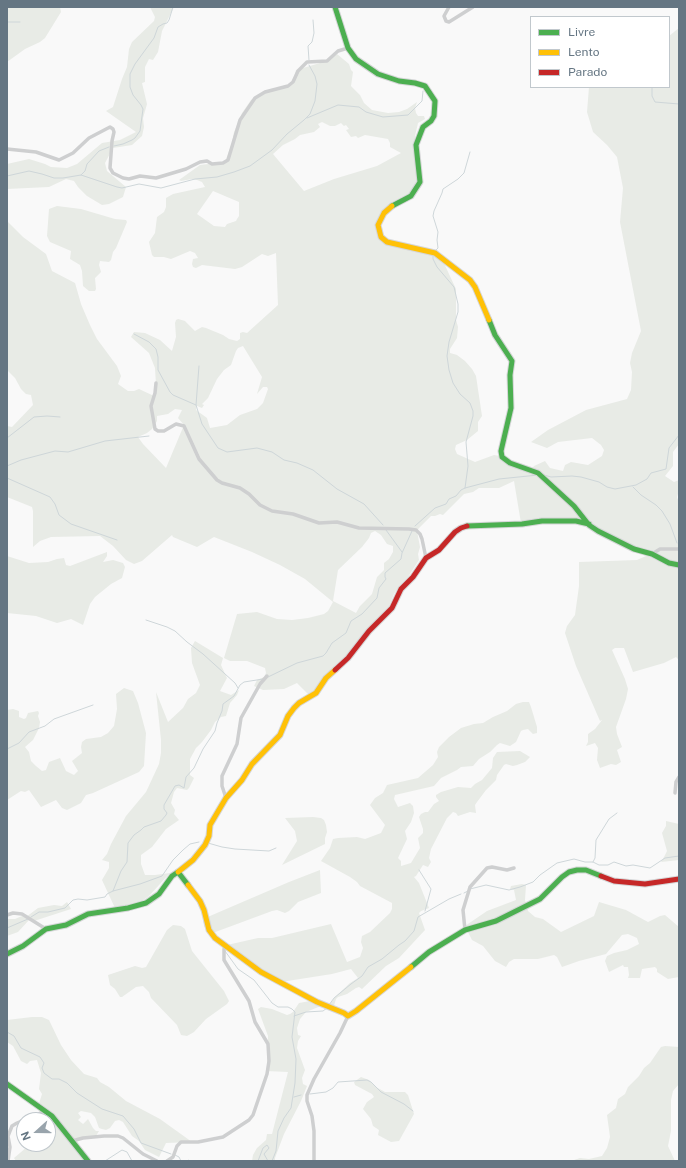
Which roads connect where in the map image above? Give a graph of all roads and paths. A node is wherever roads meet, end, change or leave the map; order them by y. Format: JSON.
{"nodes":[{"id":1,"x":335,"y":7,"type":"edge"},
{"id":2,"x":449,"y":7,"type":"edge"},
{"id":3,"x":473,"y":7,"type":"edge"},
{"id":4,"x":348,"y":48,"type":"junction"},
{"id":5,"x":7,"y":149,"type":"edge"},
{"id":6,"x":156,"y":383,"type":"dead end"},
{"id":7,"x":589,"y":524,"type":"junction"},
{"id":8,"x":679,"y":549,"type":"edge"},
{"id":9,"x":652,"y":554,"type":"junction"},
{"id":10,"x":426,"y":558,"type":"junction"},
{"id":11,"x":679,"y":565,"type":"edge"},
{"id":12,"x":267,"y":676,"type":"dead end"},
{"id":13,"x":679,"y":777,"type":"edge"},
{"id":14,"x":675,"y":793,"type":"dead end"},
{"id":15,"x":226,"y":798,"type":"junction"},
{"id":16,"x":514,"y":868,"type":"dead end"},
{"id":17,"x":178,"y":872,"type":"junction"},
{"id":18,"x":679,"y":878,"type":"edge"},
{"id":19,"x":7,"y":915,"type":"edge"},
{"id":20,"x":46,"y":929,"type":"junction"},
{"id":21,"x":465,"y":930,"type":"junction"},
{"id":22,"x":226,"y":945,"type":"junction"},
{"id":23,"x":7,"y":954,"type":"edge"},
{"id":24,"x":348,"y":1016,"type":"junction"},
{"id":25,"x":7,"y":1084,"type":"edge"},
{"id":26,"x":45,"y":1110,"type":"junction"},
{"id":27,"x":72,"y":1141,"type":"junction"},
{"id":28,"x":8,"y":1161,"type":"edge"},
{"id":29,"x":88,"y":1161,"type":"edge"},
{"id":30,"x":157,"y":1161,"type":"edge"},
{"id":31,"x":167,"y":1161,"type":"edge"},
{"id":32,"x":314,"y":1161,"type":"edge"}],
"edges":[{"from":1,"to":4,"type":"street"},
{"from":2,"to":3,"type":"street"},
{"from":4,"to":5,"type":"street"},
{"from":4,"to":7,"type":"street"},
{"from":6,"to":10,"type":"street"},
{"from":7,"to":9,"type":"street"},
{"from":7,"to":10,"type":"street"},
{"from":8,"to":9,"type":"street"},
{"from":9,"to":11,"type":"street"},
{"from":10,"to":15,"type":"street"},
{"from":12,"to":15,"type":"street"},
{"from":13,"to":14,"type":"street"},
{"from":15,"to":17,"type":"street"},
{"from":16,"to":21,"type":"street"},
{"from":17,"to":20,"type":"street"},
{"from":17,"to":22,"type":"street"},
{"from":18,"to":21,"type":"street"},
{"from":19,"to":20,"type":"street"},
{"from":20,"to":23,"type":"street"},
{"from":21,"to":24,"type":"street"},
{"from":22,"to":24,"type":"street"},
{"from":22,"to":31,"type":"street"},
{"from":24,"to":32,"type":"street"},
{"from":25,"to":26,"type":"street"},
{"from":26,"to":27,"type":"street"},
{"from":26,"to":28,"type":"street"},
{"from":27,"to":29,"type":"street"},
{"from":27,"to":30,"type":"street"}]}
